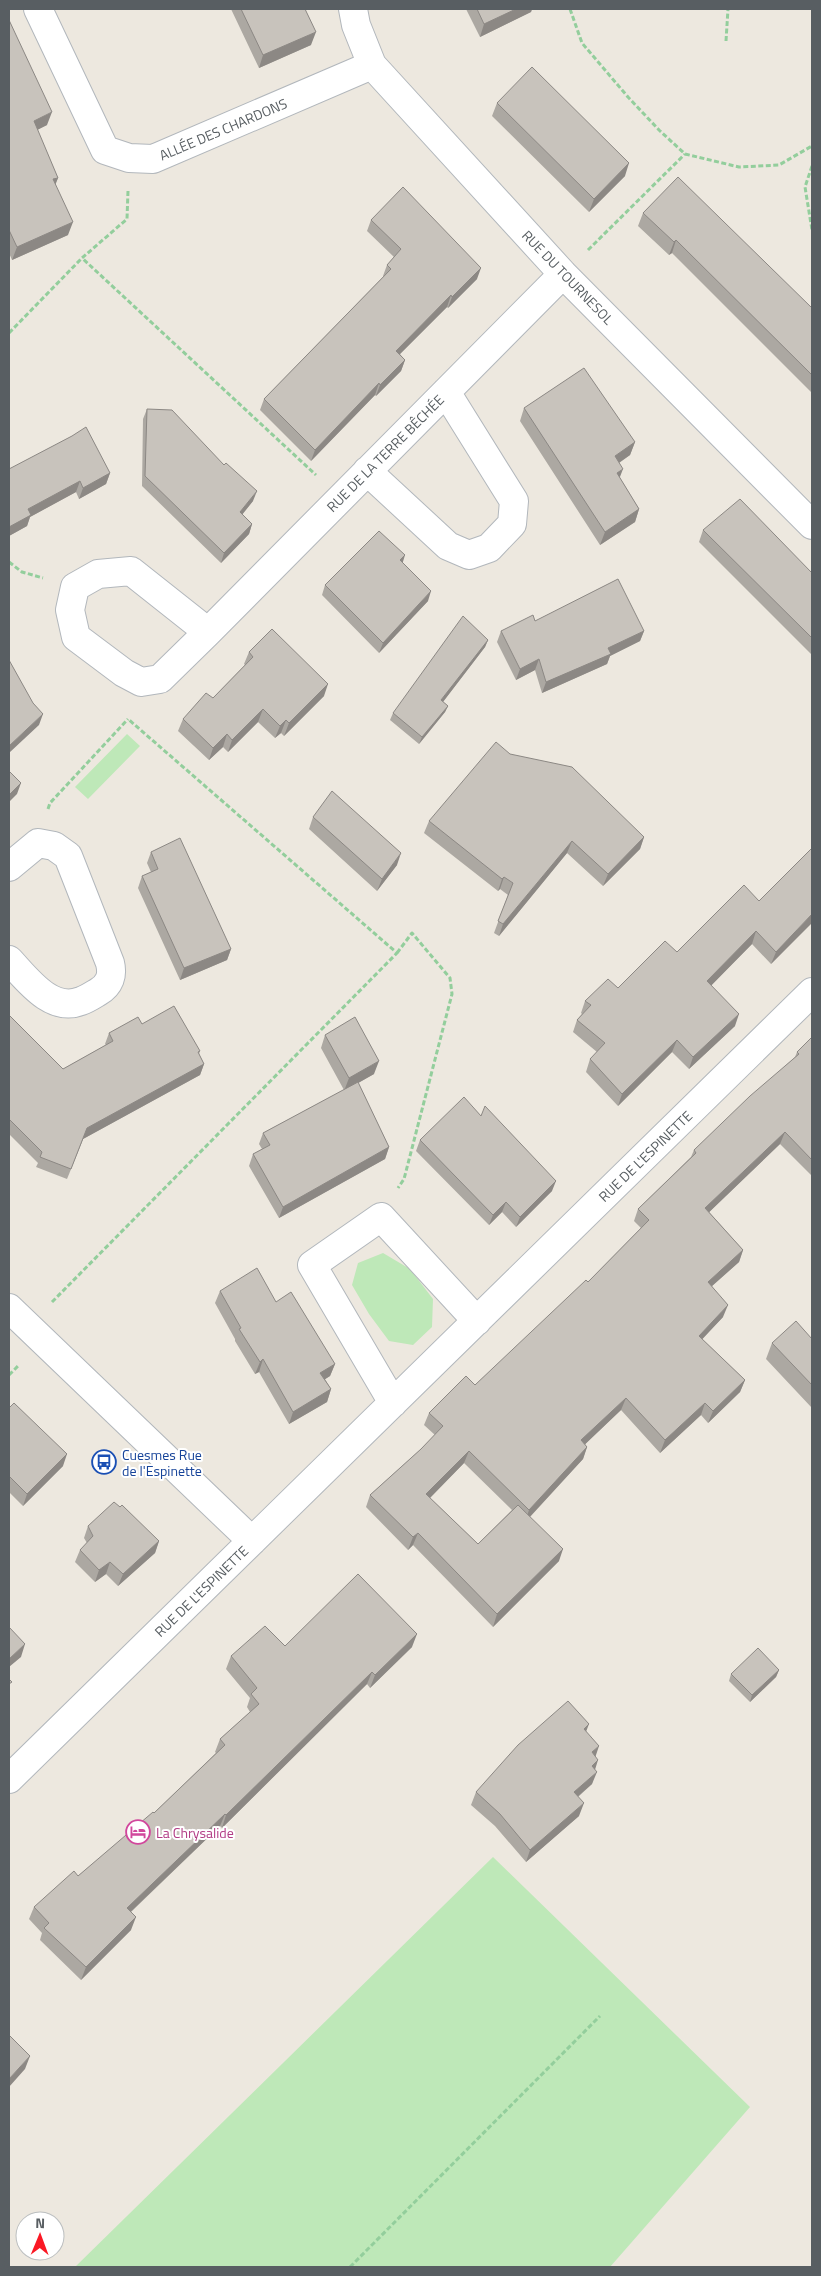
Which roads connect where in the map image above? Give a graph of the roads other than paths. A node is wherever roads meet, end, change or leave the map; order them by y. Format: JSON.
{"nodes":[{"id":1,"x":38,"y":9,"type":"edge"},
{"id":2,"x":352,"y":9,"type":"edge"},
{"id":3,"x":372,"y":65,"type":"junction"},
{"id":4,"x":563,"y":274,"type":"junction"},
{"id":5,"x":446,"y":392,"type":"junction"},
{"id":6,"x":367,"y":471,"type":"junction"},
{"id":7,"x":812,"y":525,"type":"edge"},
{"id":8,"x":208,"y":632,"type":"junction"},
{"id":9,"x":9,"y":867,"type":"edge"},
{"id":10,"x":9,"y":960,"type":"edge"},
{"id":11,"x":812,"y":992,"type":"edge"},
{"id":12,"x":9,"y":1308,"type":"edge"},
{"id":13,"x":477,"y":1321,"type":"junction"},
{"id":14,"x":392,"y":1403,"type":"junction"},
{"id":15,"x":252,"y":1541,"type":"junction"},
{"id":16,"x":9,"y":1779,"type":"edge"}],
"edges":[{"from":1,"to":3,"type":"street","name":"ALLÉE DES CHARDONS"},
{"from":2,"to":3,"type":"street","name":"RUE DU TOURNESOL"},
{"from":3,"to":4,"type":"street","name":"RUE DU TOURNESOL"},
{"from":4,"to":5,"type":"street","name":"RUE DE LA TERRE BÊCHÉE"},
{"from":4,"to":7,"type":"street","name":"RUE DU TOURNESOL"},
{"from":5,"to":6,"type":"street","name":"RUE DE LA TERRE BÊCHÉE"},
{"from":5,"to":6,"type":"street"},
{"from":6,"to":8,"type":"street","name":"RUE DE LA TERRE BÊCHÉE"},
{"from":8,"to":8,"type":"street","name":"RUE DE LA TERRE BÊCHÉE"},
{"from":9,"to":10,"type":"street"},
{"from":11,"to":13,"type":"street","name":"RUE DE L'ESPINETTE"},
{"from":12,"to":15,"type":"street"},
{"from":13,"to":14,"type":"street","name":"RUE DE L'ESPINETTE"},
{"from":13,"to":14,"type":"street"},
{"from":14,"to":15,"type":"street","name":"RUE DE L'ESPINETTE"},
{"from":15,"to":16,"type":"street","name":"RUE DE L'ESPINETTE"}]}
